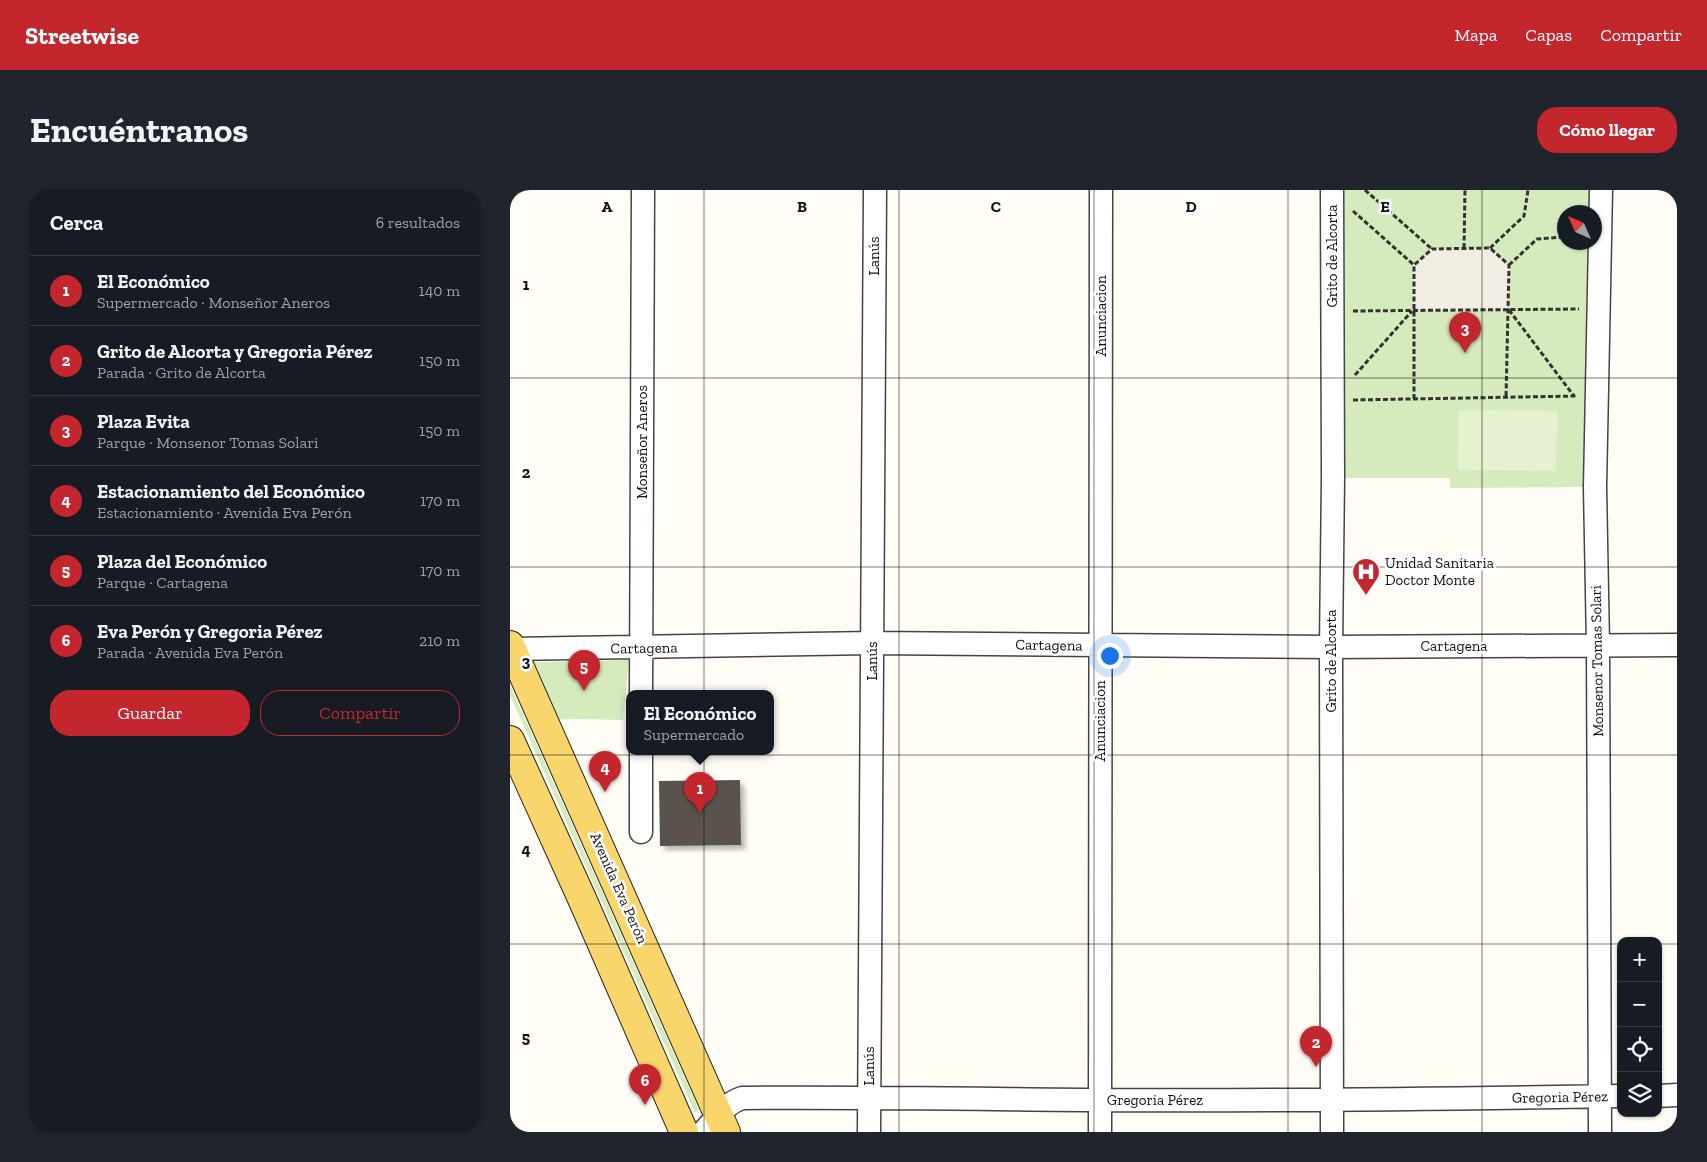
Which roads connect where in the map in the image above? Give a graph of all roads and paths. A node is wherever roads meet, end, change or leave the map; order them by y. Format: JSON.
{"nodes":[{"id":1,"x":642,"y":190,"type":"edge"},
{"id":2,"x":875,"y":190,"type":"edge"},
{"id":3,"x":1102,"y":190,"type":"edge"},
{"id":4,"x":1365,"y":190,"type":"edge"},
{"id":5,"x":1465,"y":190,"type":"edge"},
{"id":6,"x":1528,"y":190,"type":"edge"},
{"id":7,"x":1601,"y":190,"type":"edge"},
{"id":8,"x":1332,"y":191,"type":"edge"},
{"id":9,"x":1557,"y":238,"type":"edge"},
{"id":10,"x":1464,"y":248,"type":"junction"},
{"id":11,"x":1490,"y":248,"type":"junction"},
{"id":12,"x":1432,"y":249,"type":"junction"},
{"id":13,"x":1414,"y":265,"type":"junction"},
{"id":14,"x":1510,"y":265,"type":"junction"},
{"id":15,"x":1508,"y":309,"type":"junction"},
{"id":16,"x":1598,"y":309,"type":"junction"},
{"id":17,"x":1413,"y":311,"type":"junction"},
{"id":18,"x":1332,"y":312,"type":"junction"},
{"id":19,"x":1597,"y":394,"type":"junction"},
{"id":20,"x":1574,"y":397,"type":"junction"},
{"id":21,"x":1506,"y":398,"type":"junction"},
{"id":22,"x":1414,"y":399,"type":"junction"},
{"id":23,"x":1332,"y":400,"type":"junction"},
{"id":24,"x":872,"y":643,"type":"junction"},
{"id":25,"x":1598,"y":645,"type":"junction"},
{"id":26,"x":1677,"y":645,"type":"edge"},
{"id":27,"x":1100,"y":646,"type":"junction"},
{"id":28,"x":511,"y":647,"type":"edge"},
{"id":29,"x":1331,"y":647,"type":"junction"},
{"id":30,"x":641,"y":648,"type":"junction"},
{"id":31,"x":641,"y":690,"type":"edge"},
{"id":32,"x":510,"y":740,"type":"edge"},
{"id":33,"x":641,"y":755,"type":"edge"},
{"id":34,"x":517,"y":775,"type":"edge"},
{"id":35,"x":641,"y":832,"type":"dead end"},
{"id":36,"x":1677,"y":1095,"type":"edge"},
{"id":37,"x":1610,"y":1096,"type":"edge"},
{"id":38,"x":1662,"y":1096,"type":"edge"},
{"id":39,"x":869,"y":1097,"type":"junction"},
{"id":40,"x":1100,"y":1100,"type":"junction"},
{"id":41,"x":1332,"y":1100,"type":"junction"},
{"id":42,"x":716,"y":1126,"type":"edge"},
{"id":43,"x":684,"y":1132,"type":"edge"},
{"id":44,"x":869,"y":1132,"type":"edge"},
{"id":45,"x":1100,"y":1132,"type":"edge"},
{"id":46,"x":1332,"y":1132,"type":"edge"},
{"id":47,"x":1600,"y":1132,"type":"edge"}],
"edges":[{"from":1,"to":30,"type":"street","name":"Monseñor Aneros"},
{"from":2,"to":24,"type":"street","name":"Lanús"},
{"from":3,"to":27,"type":"street","name":"Anunciacion"},
{"from":4,"to":12,"type":"path"},
{"from":5,"to":10,"type":"path"},
{"from":6,"to":11,"type":"path"},
{"from":7,"to":16,"type":"street","name":"Monsenor Tomas Solari"},
{"from":8,"to":13,"type":"path"},
{"from":8,"to":18,"type":"street","name":"Grito de Alcorta"},
{"from":9,"to":14,"type":"path"},
{"from":10,"to":11,"type":"path"},
{"from":10,"to":12,"type":"path"},
{"from":11,"to":14,"type":"path"},
{"from":12,"to":13,"type":"path"},
{"from":13,"to":17,"type":"path"},
{"from":14,"to":15,"type":"path"},
{"from":15,"to":16,"type":"path"},
{"from":15,"to":17,"type":"path"},
{"from":15,"to":20,"type":"path"},
{"from":15,"to":21,"type":"path"},
{"from":16,"to":19,"type":"street","name":"Monsenor Tomas Solari"},
{"from":17,"to":18,"type":"path"},
{"from":17,"to":22,"type":"path"},
{"from":17,"to":23,"type":"path"},
{"from":18,"to":23,"type":"street","name":"Grito de Alcorta"},
{"from":19,"to":20,"type":"path"},
{"from":19,"to":25,"type":"street","name":"Monsenor Tomas Solari"},
{"from":20,"to":21,"type":"path"},
{"from":21,"to":22,"type":"path"},
{"from":22,"to":23,"type":"path"},
{"from":23,"to":29,"type":"street","name":"Grito de Alcorta"},
{"from":24,"to":27,"type":"street","name":"Cartagena"},
{"from":24,"to":30,"type":"street","name":"Cartagena"},
{"from":24,"to":39,"type":"street","name":"Lanús"},
{"from":25,"to":26,"type":"street","name":"Cartagena"},
{"from":25,"to":29,"type":"street","name":"Cartagena"},
{"from":25,"to":37,"type":"street","name":"Monsenor Tomas Solari"},
{"from":27,"to":29,"type":"street","name":"Cartagena"},
{"from":27,"to":40,"type":"street","name":"Anunciacion"},
{"from":28,"to":30,"type":"street","name":"Cartagena"},
{"from":28,"to":42,"type":"main road","name":"Avenida Eva Perón"},
{"from":29,"to":41,"type":"street","name":"Grito de Alcorta"},
{"from":30,"to":31,"type":"street","name":"Monseñor Aneros"},
{"from":32,"to":34,"type":"main road"},
{"from":33,"to":35,"type":"street"},
{"from":34,"to":43,"type":"main road"},
{"from":36,"to":38,"type":"street"},
{"from":37,"to":41,"type":"street","name":"Gregoria Pérez"},
{"from":37,"to":47,"type":"street","name":"Monsenor Tomas Solari"},
{"from":39,"to":40,"type":"street","name":"Gregoria Pérez"},
{"from":39,"to":42,"type":"street","name":"Gregoria Pérez"},
{"from":39,"to":44,"type":"street","name":"Lanús"},
{"from":40,"to":41,"type":"street","name":"Gregoria Pérez"},
{"from":40,"to":45,"type":"street","name":"Anunciacion"},
{"from":41,"to":46,"type":"street","name":"Grito de Alcorta"}]}
